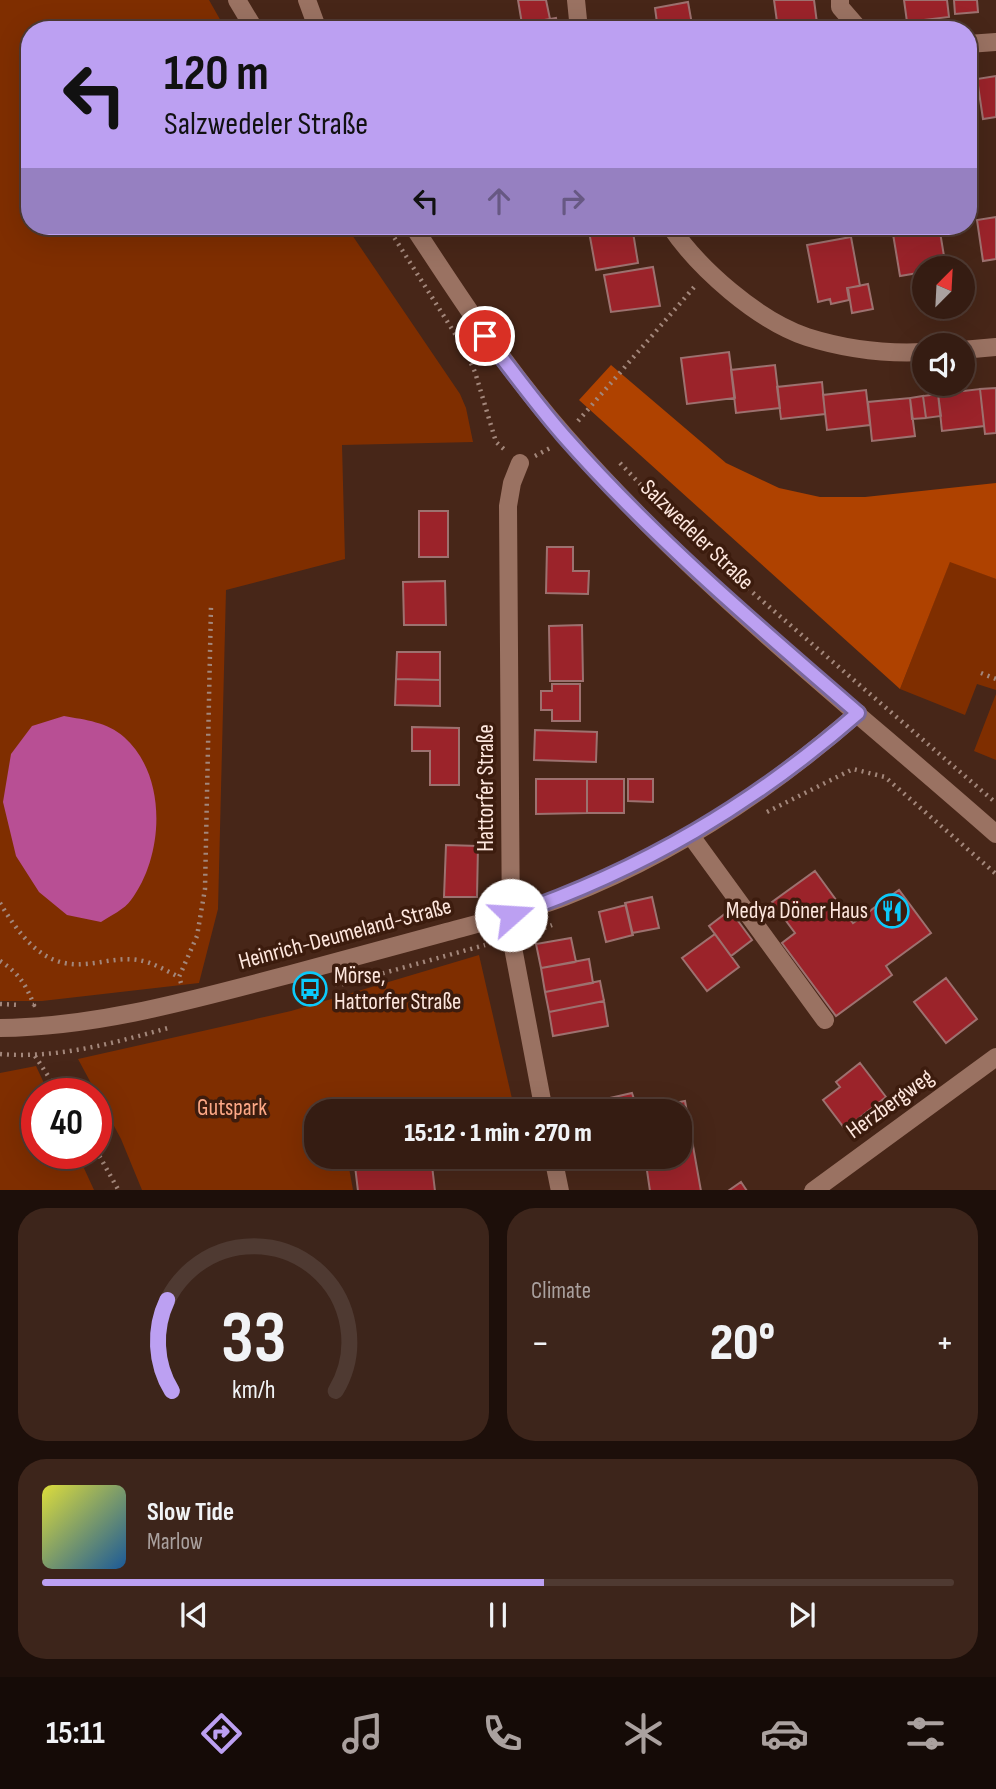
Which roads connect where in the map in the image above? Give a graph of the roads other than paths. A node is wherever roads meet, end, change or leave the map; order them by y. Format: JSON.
{"nodes":[{"id":1,"x":237,"y":0,"type":"edge"},
{"id":2,"x":307,"y":0,"type":"edge"},
{"id":3,"x":576,"y":0,"type":"edge"},
{"id":4,"x":840,"y":0,"type":"edge"},
{"id":5,"x":250,"y":21,"type":"edge"},
{"id":6,"x":315,"y":21,"type":"edge"},
{"id":7,"x":578,"y":21,"type":"edge"},
{"id":8,"x":852,"y":21,"type":"edge"},
{"id":9,"x":996,"y":42,"type":"edge"},
{"id":10,"x":977,"y":43,"type":"edge"},
{"id":11,"x":419,"y":235,"type":"edge"},
{"id":12,"x":678,"y":235,"type":"edge"},
{"id":13,"x":996,"y":347,"type":"edge"},
{"id":14,"x":975,"y":349,"type":"edge"},
{"id":15,"x":912,"y":353,"type":"edge"},
{"id":16,"x":520,"y":463,"type":"road end"},
{"id":17,"x":858,"y":713,"type":"junction"},
{"id":18,"x":996,"y":834,"type":"edge"},
{"id":19,"x":691,"y":835,"type":"junction"},
{"id":20,"x":511,"y":915,"type":"junction"},
{"id":21,"x":825,"y":1020,"type":"dead end"},
{"id":22,"x":0,"y":1028,"type":"edge"},
{"id":23,"x":996,"y":1057,"type":"edge"},
{"id":24,"x":542,"y":1099,"type":"edge"},
{"id":25,"x":555,"y":1169,"type":"edge"},
{"id":26,"x":819,"y":1189,"type":"edge"},
{"id":27,"x":559,"y":1190,"type":"edge"}],
"edges":[{"from":1,"to":5,"type":"street"},
{"from":2,"to":6,"type":"street"},
{"from":3,"to":7,"type":"street"},
{"from":4,"to":8,"type":"street"},
{"from":9,"to":10,"type":"street"},
{"from":11,"to":17,"type":"street","name":"Salzwedeler Straße"},
{"from":12,"to":15,"type":"street"},
{"from":13,"to":14,"type":"street"},
{"from":16,"to":20,"type":"street","name":"Hattorfer Straße"},
{"from":17,"to":18,"type":"street","name":"Salzwedeler Straße"},
{"from":17,"to":19,"type":"street","name":"Heinrich-Deumeland-Straße"},
{"from":19,"to":20,"type":"street","name":"Heinrich-Deumeland-Straße"},
{"from":19,"to":21,"type":"street"},
{"from":20,"to":22,"type":"street","name":"Heinrich-Deumeland-Straße"},
{"from":20,"to":24,"type":"street","name":"Hattorfer Straße"},
{"from":23,"to":26,"type":"street","name":"Herzbergweg"},
{"from":25,"to":27,"type":"street"}]}
